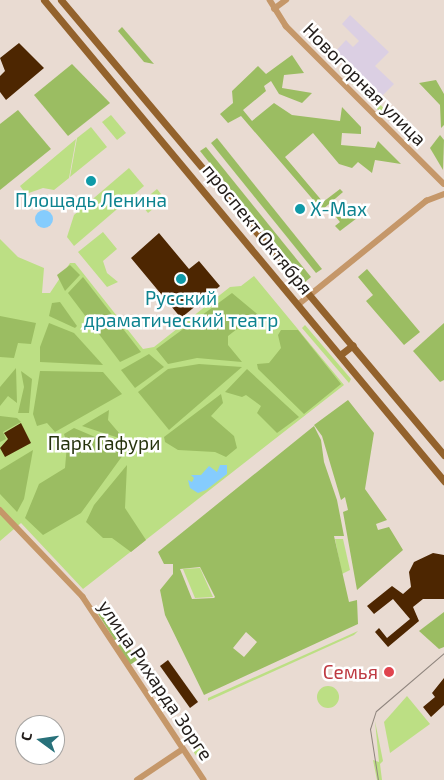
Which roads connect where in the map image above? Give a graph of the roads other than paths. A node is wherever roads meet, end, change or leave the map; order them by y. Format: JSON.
{"nodes":[{"id":1,"x":44,"y":0,"type":"edge"},
{"id":2,"x":61,"y":0,"type":"edge"},
{"id":3,"x":270,"y":0,"type":"edge"},
{"id":4,"x":286,"y":0,"type":"edge"},
{"id":5,"x":274,"y":9,"type":"junction"},
{"id":6,"x":444,"y":184,"type":"edge"},
{"id":7,"x":444,"y":194,"type":"edge"},
{"id":8,"x":274,"y":251,"type":"junction"},
{"id":9,"x":262,"y":260,"type":"junction"},
{"id":10,"x":310,"y":295,"type":"junction"},
{"id":11,"x":299,"y":304,"type":"junction"},
{"id":12,"x":353,"y":345,"type":"junction"},
{"id":13,"x":340,"y":355,"type":"junction"},
{"id":14,"x":444,"y":455,"type":"edge"},
{"id":15,"x":444,"y":481,"type":"edge"},
{"id":16,"x":0,"y":510,"type":"edge"},
{"id":17,"x":183,"y":749,"type":"junction"},
{"id":18,"x":137,"y":780,"type":"edge"},
{"id":19,"x":204,"y":780,"type":"edge"}],
"edges":[{"from":1,"to":9,"type":"main road","name":"проспект Октября"},
{"from":2,"to":8,"type":"main road","name":"проспект Октября"},
{"from":3,"to":5,"type":"street","name":"Новогорная улица"},
{"from":4,"to":5,"type":"street"},
{"from":5,"to":6,"type":"street","name":"Новогорная улица"},
{"from":7,"to":10,"type":"street"},
{"from":8,"to":9,"type":"main road"},
{"from":8,"to":10,"type":"main road","name":"проспект Октября"},
{"from":9,"to":11,"type":"main road","name":"проспект Октября"},
{"from":10,"to":11,"type":"street"},
{"from":10,"to":12,"type":"main road","name":"проспект Октября"},
{"from":11,"to":13,"type":"main road","name":"проспект Октября"},
{"from":12,"to":13,"type":"main road"},
{"from":12,"to":14,"type":"main road","name":"проспект Октября"},
{"from":13,"to":15,"type":"main road","name":"проспект Октября"},
{"from":16,"to":17,"type":"street","name":"улица Рихарда Зорге"},
{"from":17,"to":18,"type":"street"},
{"from":17,"to":19,"type":"street","name":"улица Рихарда Зорге"}]}
